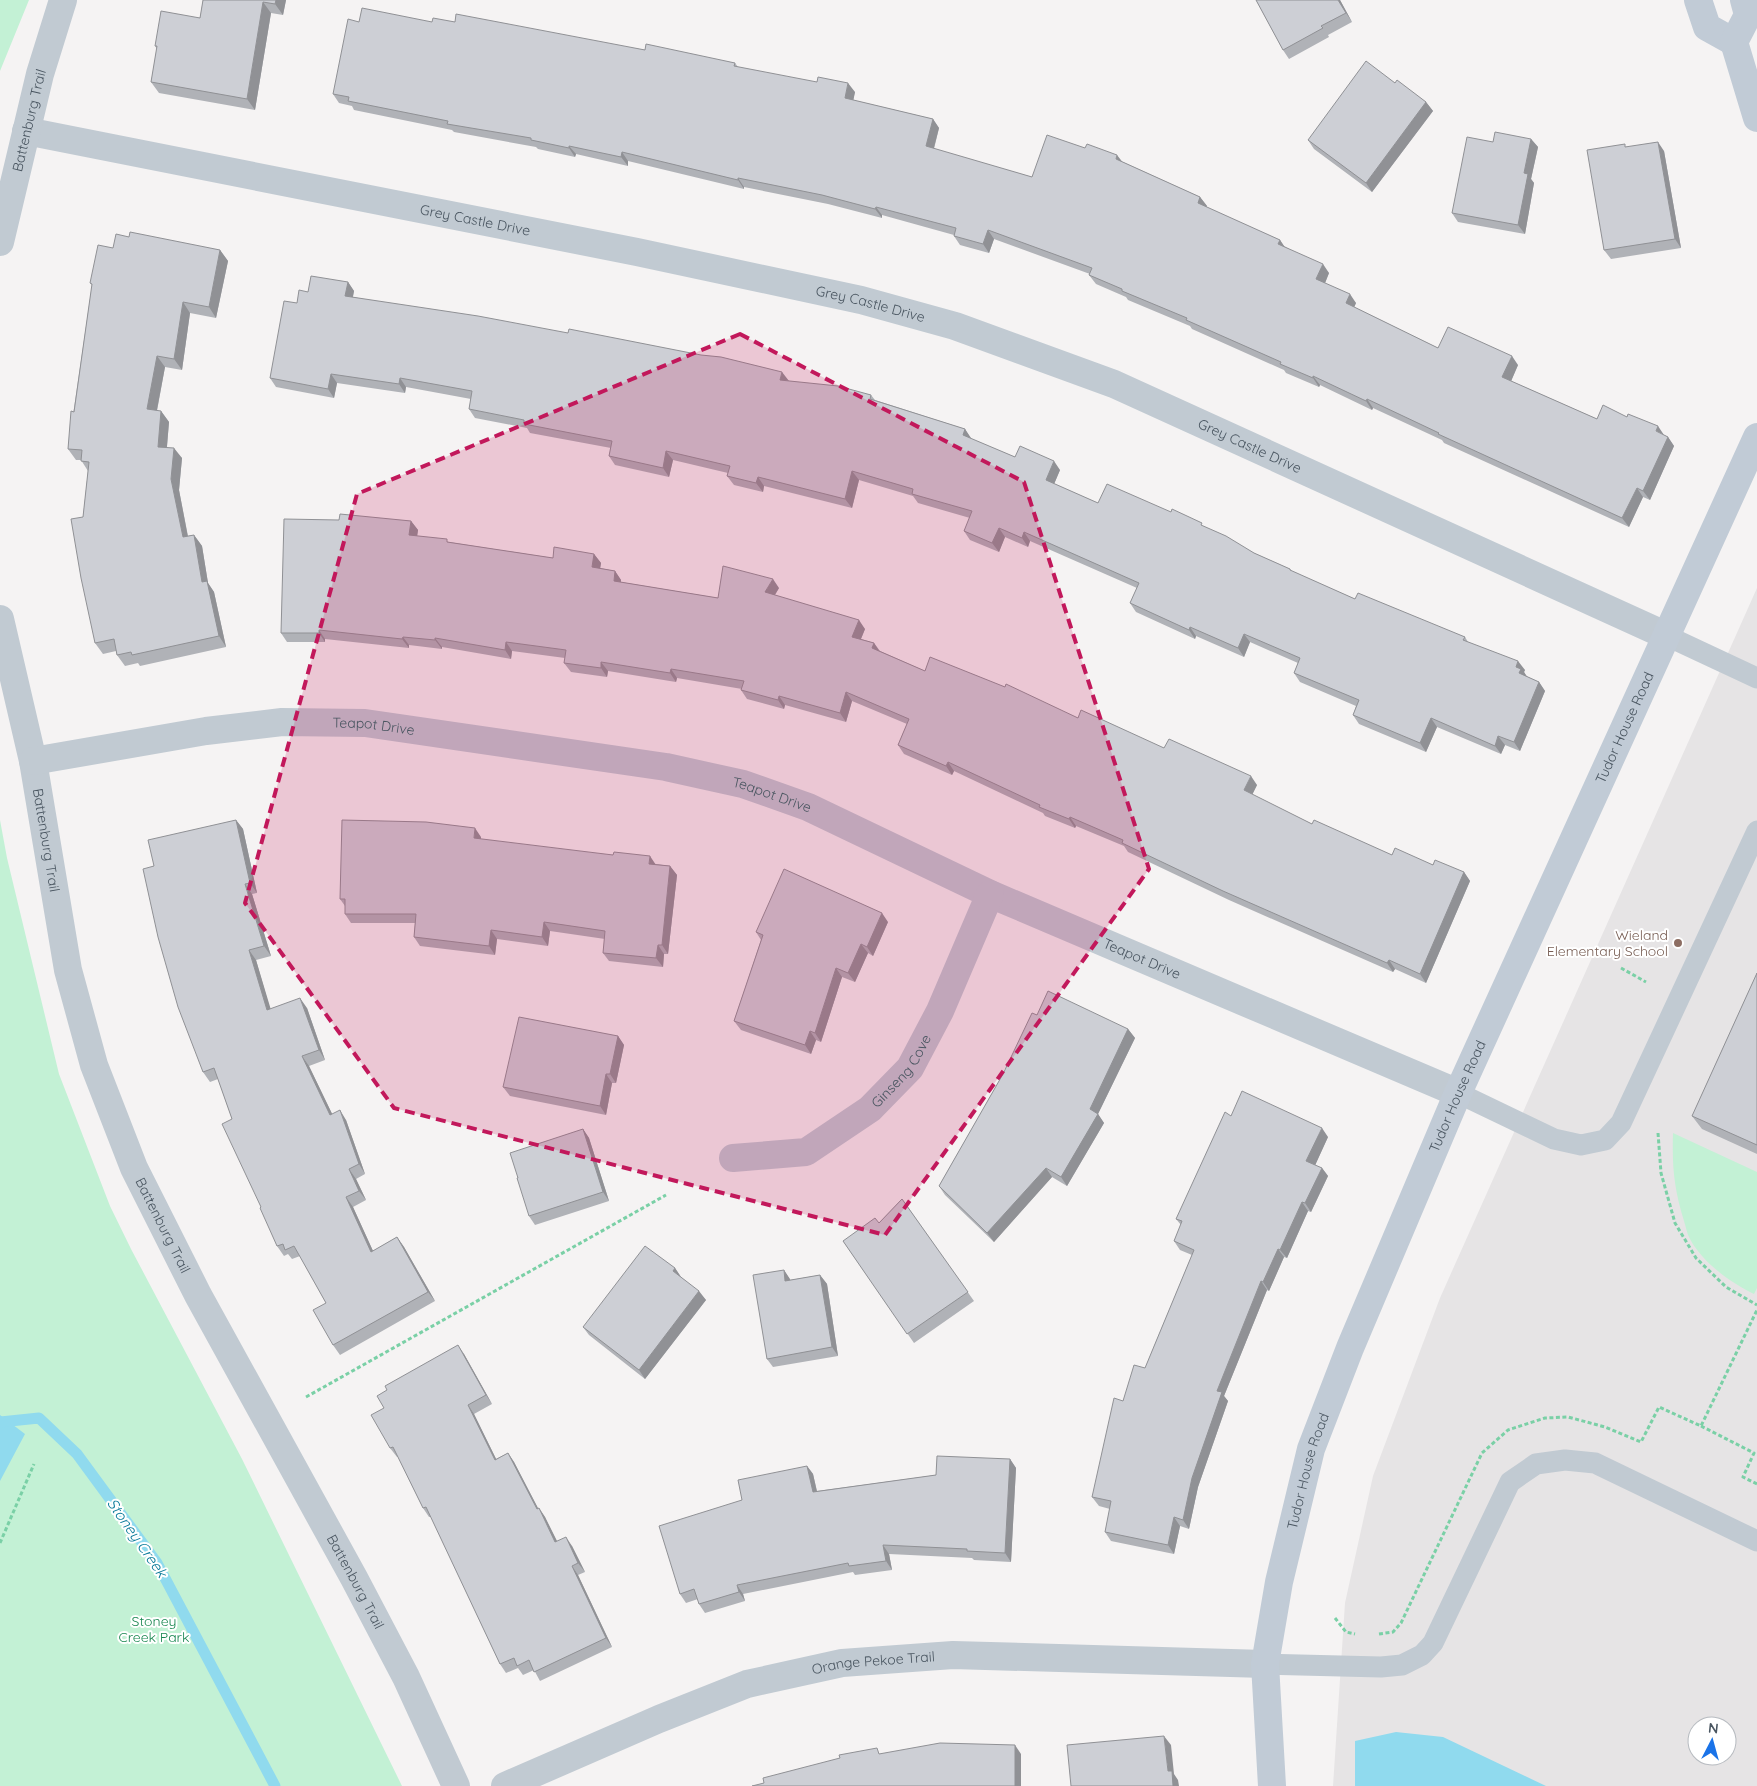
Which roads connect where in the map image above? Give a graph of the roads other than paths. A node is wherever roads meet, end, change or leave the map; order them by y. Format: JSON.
{"nodes":[{"id":1,"x":64,"y":0,"type":"edge"},
{"id":2,"x":1698,"y":0,"type":"edge"},
{"id":3,"x":1744,"y":0,"type":"edge"},
{"id":4,"x":1734,"y":42,"type":"junction"},
{"id":5,"x":1757,"y":118,"type":"edge"},
{"id":6,"x":26,"y":131,"type":"junction"},
{"id":7,"x":0,"y":242,"type":"edge"},
{"id":8,"x":1757,"y":436,"type":"edge"},
{"id":9,"x":0,"y":619,"type":"edge"},
{"id":10,"x":1665,"y":635,"type":"junction"},
{"id":11,"x":1757,"y":678,"type":"edge"},
{"id":12,"x":33,"y":761,"type":"junction"},
{"id":13,"x":1757,"y":831,"type":"edge"},
{"id":14,"x":990,"y":894,"type":"junction"},
{"id":15,"x":1458,"y":1092,"type":"junction"},
{"id":16,"x":733,"y":1158,"type":"dead end"},
{"id":17,"x":1757,"y":1541,"type":"edge"},
{"id":18,"x":1265,"y":1664,"type":"junction"},
{"id":19,"x":456,"y":1786,"type":"edge"},
{"id":20,"x":505,"y":1786,"type":"edge"},
{"id":21,"x":1272,"y":1786,"type":"edge"}],
"edges":[{"from":1,"to":6,"type":"street","name":"Battenburg Trail"},
{"from":2,"to":4,"type":"street"},
{"from":3,"to":4,"type":"street"},
{"from":4,"to":5,"type":"street"},
{"from":6,"to":7,"type":"street","name":"Battenburg Trail"},
{"from":6,"to":10,"type":"street","name":"Grey Castle Drive"},
{"from":8,"to":10,"type":"street","name":"Tudor House Road"},
{"from":9,"to":12,"type":"street","name":"Battenburg Trail"},
{"from":10,"to":11,"type":"lane"},
{"from":10,"to":15,"type":"street","name":"Tudor House Road"},
{"from":12,"to":14,"type":"street","name":"Teapot Drive"},
{"from":12,"to":19,"type":"street","name":"Battenburg Trail"},
{"from":13,"to":15,"type":"lane"},
{"from":14,"to":15,"type":"street","name":"Teapot Drive"},
{"from":14,"to":16,"type":"street","name":"Ginseng Cove"},
{"from":15,"to":18,"type":"street","name":"Tudor House Road"},
{"from":17,"to":18,"type":"lane"},
{"from":18,"to":20,"type":"street","name":"Orange Pekoe Trail"},
{"from":18,"to":21,"type":"street","name":"Tudor House Road"}]}
